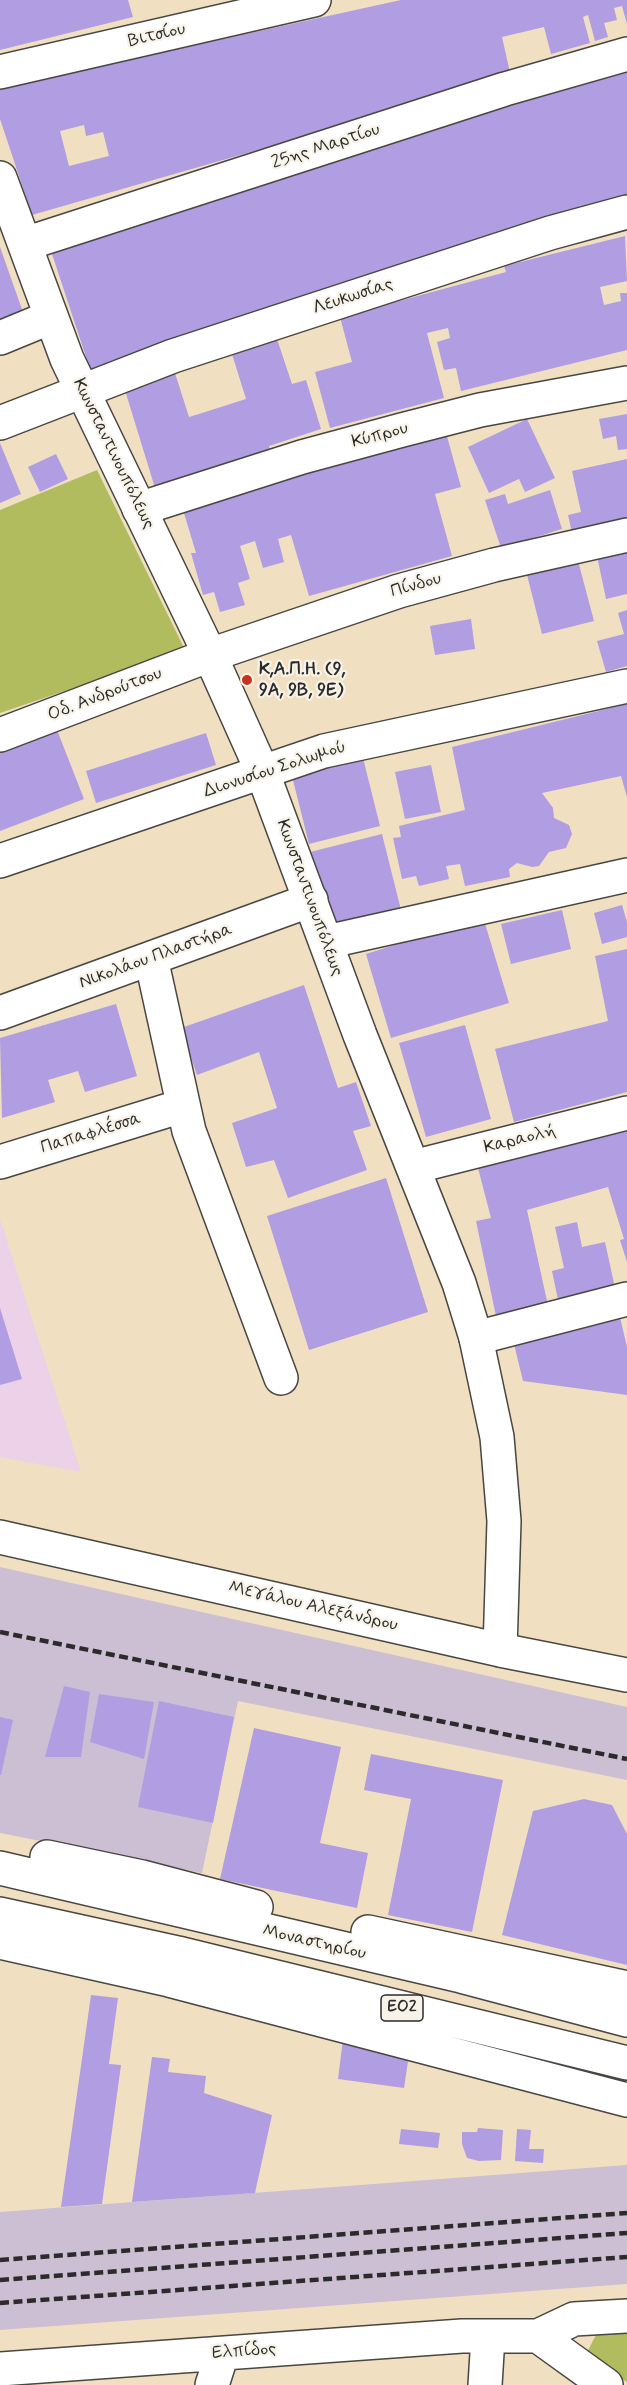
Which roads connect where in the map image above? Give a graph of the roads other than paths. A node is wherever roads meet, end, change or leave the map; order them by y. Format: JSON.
{"nodes":[{"id":1,"x":314,"y":0,"type":"edge"},
{"id":2,"x":627,"y":54,"type":"edge"},
{"id":3,"x":0,"y":72,"type":"edge"},
{"id":4,"x":0,"y":178,"type":"edge"},
{"id":5,"x":627,"y":212,"type":"edge"},
{"id":6,"x":25,"y":244,"type":"junction"},
{"id":7,"x":51,"y":317,"type":"junction"},
{"id":8,"x":0,"y":338,"type":"edge"},
{"id":9,"x":627,"y":383,"type":"edge"},
{"id":10,"x":81,"y":390,"type":"junction"},
{"id":11,"x":0,"y":423,"type":"edge"},
{"id":12,"x":139,"y":509,"type":"junction"},
{"id":13,"x":627,"y":535,"type":"edge"},
{"id":14,"x":210,"y":655,"type":"junction"},
{"id":15,"x":627,"y":686,"type":"edge"},
{"id":16,"x":0,"y":735,"type":"edge"},
{"id":17,"x":262,"y":771,"type":"junction"},
{"id":18,"x":0,"y":861,"type":"edge"},
{"id":19,"x":627,"y":875,"type":"edge"},
{"id":20,"x":311,"y":900,"type":"junction"},
{"id":21,"x":326,"y":942,"type":"junction"},
{"id":22,"x":151,"y":958,"type":"junction"},
{"id":23,"x":0,"y":1013,"type":"edge"},
{"id":24,"x":182,"y":1106,"type":"junction"},
{"id":25,"x":627,"y":1113,"type":"edge"},
{"id":26,"x":0,"y":1162,"type":"edge"},
{"id":27,"x":413,"y":1167,"type":"junction"},
{"id":28,"x":627,"y":1299,"type":"edge"},
{"id":29,"x":477,"y":1338,"type":"junction"},
{"id":30,"x":281,"y":1378,"type":"dead end"},
{"id":31,"x":0,"y":1537,"type":"edge"},
{"id":32,"x":500,"y":1650,"type":"junction"},
{"id":33,"x":627,"y":1675,"type":"edge"},
{"id":34,"x":0,"y":1849,"type":"edge"},
{"id":35,"x":0,"y":1868,"type":"edge"},
{"id":36,"x":0,"y":1914,"type":"edge"},
{"id":37,"x":0,"y":1942,"type":"edge"},
{"id":38,"x":627,"y":1988,"type":"edge"},
{"id":39,"x":627,"y":2020,"type":"edge"},
{"id":40,"x":627,"y":2063,"type":"edge"},
{"id":41,"x":627,"y":2100,"type":"edge"},
{"id":42,"x":627,"y":2316,"type":"edge"},
{"id":43,"x":537,"y":2336,"type":"junction"},
{"id":44,"x":488,"y":2337,"type":"junction"},
{"id":45,"x":222,"y":2354,"type":"junction"},
{"id":46,"x":0,"y":2369,"type":"edge"},
{"id":47,"x":32,"y":2375,"type":"edge"},
{"id":48,"x":212,"y":2385,"type":"edge"},
{"id":49,"x":485,"y":2385,"type":"edge"},
{"id":50,"x":606,"y":2385,"type":"edge"}],
"edges":[{"from":1,"to":3,"type":"street","name":"Βιτσίου"},
{"from":2,"to":6,"type":"street","name":"25ης Μαρτίου"},
{"from":4,"to":6,"type":"street","name":"Κωνσταντινουπόλεως"},
{"from":5,"to":10,"type":"street","name":"Λευκωσίας"},
{"from":6,"to":7,"type":"street","name":"Κωνσταντινουπόλεως"},
{"from":7,"to":8,"type":"street"},
{"from":7,"to":10,"type":"street","name":"Κωνσταντινουπόλεως"},
{"from":9,"to":12,"type":"street","name":"Κύπρου"},
{"from":10,"to":11,"type":"street","name":"Λευκωσίας"},
{"from":10,"to":12,"type":"street","name":"Κωνσταντινουπόλεως"},
{"from":12,"to":14,"type":"street","name":"Κωνσταντινουπόλεως"},
{"from":13,"to":14,"type":"street","name":"Πίνδου"},
{"from":14,"to":16,"type":"street","name":"Οδ. Ανδρούτσου"},
{"from":14,"to":17,"type":"street","name":"Κωνσταντινουπόλεως"},
{"from":15,"to":17,"type":"street","name":"Διονυσίου Σολωμού"},
{"from":17,"to":18,"type":"street","name":"Διονυσίου Σολωμού"},
{"from":17,"to":20,"type":"street","name":"Κωνσταντινουπόλεως"},
{"from":19,"to":21,"type":"street"},
{"from":20,"to":21,"type":"street","name":"Κωνσταντινουπόλεως"},
{"from":20,"to":22,"type":"street","name":"Νικολάου Πλαστήρα"},
{"from":21,"to":27,"type":"street","name":"Κωνσταντινουπόλεως"},
{"from":22,"to":23,"type":"street","name":"Νικολάου Πλαστήρα"},
{"from":22,"to":24,"type":"street"},
{"from":24,"to":26,"type":"street","name":"Παπαφλέσσα"},
{"from":24,"to":30,"type":"street"},
{"from":25,"to":27,"type":"street","name":"Καραολή"},
{"from":27,"to":29,"type":"street","name":"Κωνσταντινουπόλεως"},
{"from":28,"to":29,"type":"street"},
{"from":29,"to":32,"type":"street","name":"Κωνσταντινουπόλεως"},
{"from":31,"to":32,"type":"street","name":"Μεγάλου Αλεξάνδρου"},
{"from":32,"to":33,"type":"street","name":"Μεγάλου Αλεξάνδρου"},
{"from":34,"to":38,"type":"street"},
{"from":35,"to":39,"type":"street","name":"Μοναστηρίου","number":"ΕΟ2"},
{"from":36,"to":40,"type":"street","number":"ΕΟ2"},
{"from":37,"to":41,"type":"street"},
{"from":42,"to":43,"type":"street"},
{"from":43,"to":44,"type":"street","name":"Ελπίδος"},
{"from":43,"to":50,"type":"street"},
{"from":44,"to":45,"type":"street","name":"Ελπίδος"},
{"from":44,"to":49,"type":"street"},
{"from":45,"to":47,"type":"street","name":"Ελπίδος"},
{"from":45,"to":48,"type":"street"},
{"from":46,"to":47,"type":"street","name":"Ελπίδος"}]}
